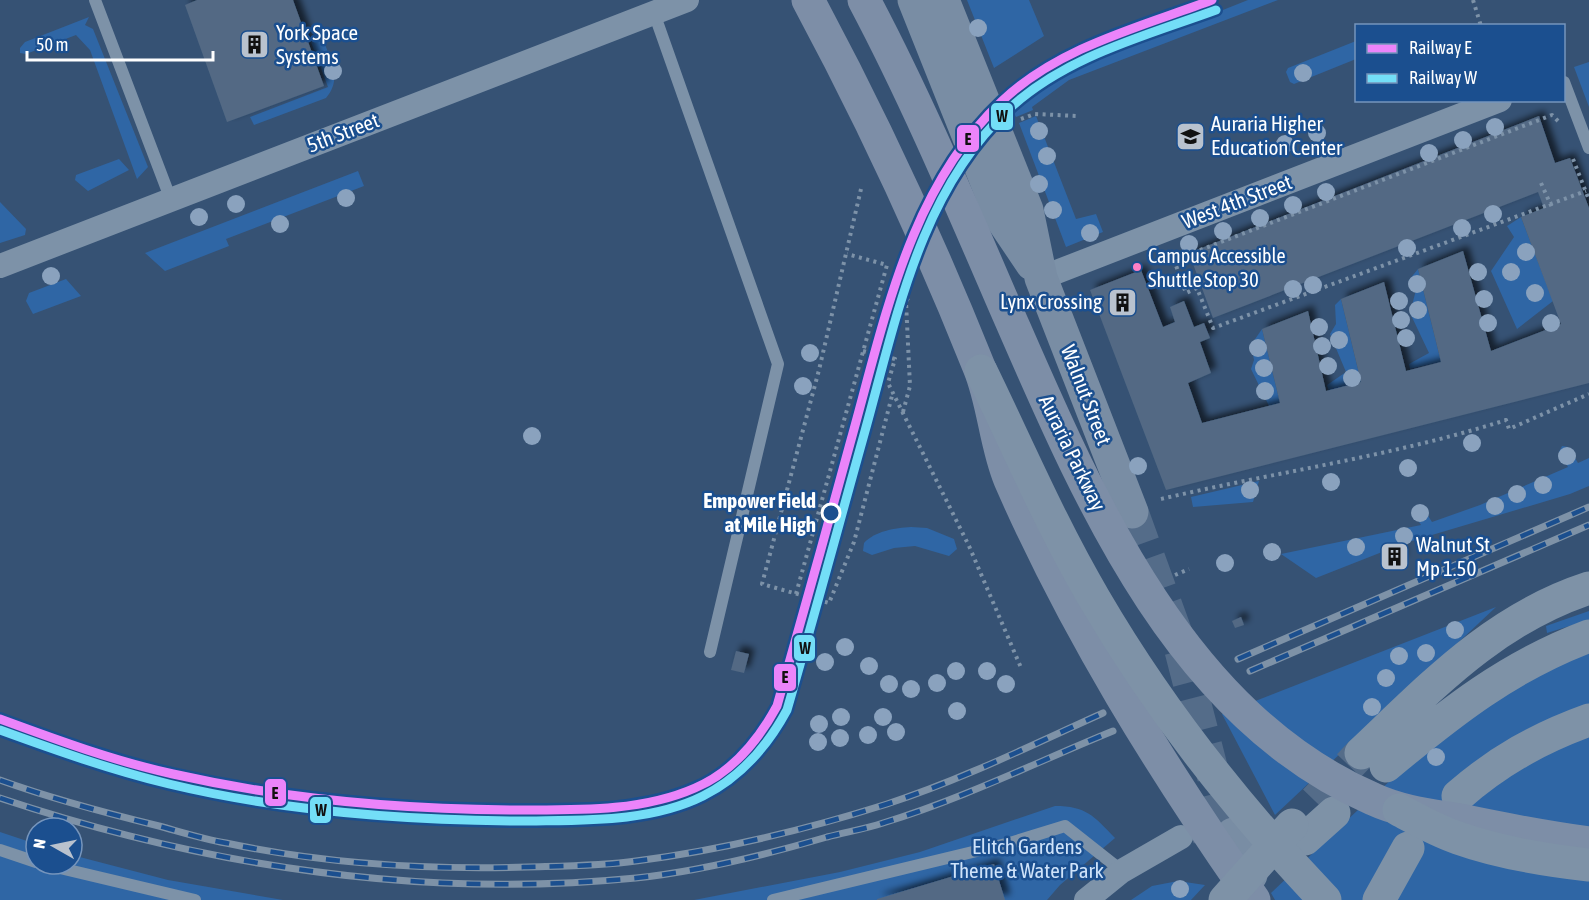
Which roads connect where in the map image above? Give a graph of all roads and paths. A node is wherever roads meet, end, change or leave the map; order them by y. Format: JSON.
{"nodes":[{"id":1,"x":95,"y":0,"type":"edge"},
{"id":2,"x":687,"y":0,"type":"edge"},
{"id":3,"x":808,"y":0,"type":"edge"},
{"id":4,"x":864,"y":0,"type":"edge"},
{"id":5,"x":914,"y":0,"type":"edge"},
{"id":6,"x":943,"y":0,"type":"edge"},
{"id":7,"x":1473,"y":0,"type":"edge"},
{"id":8,"x":654,"y":13,"type":"junction"},
{"id":9,"x":1480,"y":24,"type":"edge"},
{"id":10,"x":1565,"y":87,"type":"edge"},
{"id":11,"x":1495,"y":102,"type":"edge"},
{"id":12,"x":1552,"y":115,"type":"dead end"},
{"id":13,"x":1077,"y":116,"type":"dead end"},
{"id":14,"x":1012,"y":122,"type":"dead end"},
{"id":15,"x":1589,"y":148,"type":"edge"},
{"id":16,"x":1541,"y":183,"type":"dead end"},
{"id":17,"x":861,"y":189,"type":"dead end"},
{"id":18,"x":1586,"y":191,"type":"dead end"},
{"id":19,"x":171,"y":200,"type":"junction"},
{"id":20,"x":1550,"y":204,"type":"junction"},
{"id":21,"x":1553,"y":210,"type":"dead end"},
{"id":22,"x":847,"y":254,"type":"junction"},
{"id":23,"x":0,"y":266,"type":"edge"},
{"id":24,"x":1041,"y":278,"type":"junction"},
{"id":25,"x":1198,"y":278,"type":"dead end"},
{"id":26,"x":1197,"y":288,"type":"junction"},
{"id":27,"x":908,"y":298,"type":"dead end"},
{"id":28,"x":863,"y":351,"type":"junction"},
{"id":29,"x":981,"y":371,"type":"junction"},
{"id":30,"x":893,"y":392,"type":"junction"},
{"id":31,"x":1589,"y":394,"type":"edge"},
{"id":32,"x":903,"y":412,"type":"junction"},
{"id":33,"x":1161,"y":498,"type":"dead end"},
{"id":34,"x":1132,"y":512,"type":"tunnel mouth"},
{"id":35,"x":1189,"y":569,"type":"dead end"},
{"id":36,"x":1175,"y":575,"type":"dead end"},
{"id":37,"x":1589,"y":588,"type":"edge"},
{"id":38,"x":796,"y":594,"type":"junction"},
{"id":39,"x":1589,"y":636,"type":"edge"},
{"id":40,"x":710,"y":652,"type":"dead end"},
{"id":41,"x":1022,"y":670,"type":"dead end"},
{"id":42,"x":1589,"y":720,"type":"edge"},
{"id":43,"x":1458,"y":796,"type":"dead end"},
{"id":44,"x":1324,"y":807,"type":"tunnel mouth"},
{"id":45,"x":1399,"y":810,"type":"junction"},
{"id":46,"x":1233,"y":834,"type":"tunnel mouth"},
{"id":47,"x":1181,"y":837,"type":"tunnel mouth"},
{"id":48,"x":1589,"y":843,"type":"edge"},
{"id":49,"x":1408,"y":848,"type":"dead end"},
{"id":50,"x":0,"y":850,"type":"edge"},
{"id":51,"x":24,"y":858,"type":"edge"},
{"id":52,"x":1589,"y":865,"type":"edge"},
{"id":53,"x":1122,"y":871,"type":"junction"},
{"id":54,"x":84,"y":874,"type":"edge"},
{"id":55,"x":1253,"y":888,"type":"edge"},
{"id":56,"x":195,"y":900,"type":"edge"},
{"id":57,"x":773,"y":900,"type":"edge"},
{"id":58,"x":1086,"y":900,"type":"edge"},
{"id":59,"x":1226,"y":900,"type":"edge"},
{"id":60,"x":1325,"y":900,"type":"edge"},
{"id":61,"x":1379,"y":900,"type":"edge"}],
"edges":[{"from":1,"to":19,"type":"lane"},
{"from":2,"to":8,"type":"street","name":"5th Street"},
{"from":3,"to":29,"type":"main road","bridge":true},
{"from":4,"to":45,"type":"main road","name":"Auraria Parkway","bridge":true},
{"from":5,"to":24,"type":"street","name":"Walnut Street"},
{"from":6,"to":24,"type":"street","name":"Walnut Street"},
{"from":7,"to":9,"type":"path"},
{"from":8,"to":19,"type":"street","name":"5th Street"},
{"from":8,"to":40,"type":"lane"},
{"from":10,"to":15,"type":"lane"},
{"from":11,"to":24,"type":"street","name":"West 4th Street"},
{"from":12,"to":26,"type":"path"},
{"from":13,"to":14,"type":"path"},
{"from":16,"to":20,"type":"path"},
{"from":17,"to":22,"type":"path"},
{"from":18,"to":20,"type":"path"},
{"from":19,"to":23,"type":"street","name":"5th Street"},
{"from":20,"to":21,"type":"path"},
{"from":20,"to":26,"type":"path"},
{"from":22,"to":28,"type":"path"},
{"from":22,"to":38,"type":"path"},
{"from":24,"to":34,"type":"street","name":"Walnut Street"},
{"from":25,"to":26,"type":"path"},
{"from":27,"to":32,"type":"path"},
{"from":28,"to":30,"type":"path"},
{"from":28,"to":38,"type":"path"},
{"from":29,"to":55,"type":"main road","bridge":true},
{"from":29,"to":60,"type":"highway","bridge":true},
{"from":30,"to":32,"type":"path"},
{"from":30,"to":38,"type":"path"},
{"from":31,"to":33,"type":"path"},
{"from":32,"to":41,"type":"path"},
{"from":35,"to":36,"type":"path"},
{"from":37,"to":39,"type":"highway"},
{"from":42,"to":43,"type":"highway"},
{"from":44,"to":59,"type":"highway","bridge":true},
{"from":45,"to":48,"type":"main road","name":"Auraria Parkway","bridge":true},
{"from":45,"to":52,"type":"highway","bridge":true},
{"from":46,"to":55,"type":"street"},
{"from":47,"to":53,"type":"street"},
{"from":49,"to":61,"type":"highway"},
{"from":50,"to":51,"type":"lane"},
{"from":53,"to":57,"type":"lane"},
{"from":53,"to":58,"type":"street"},
{"from":54,"to":56,"type":"lane"}]}
